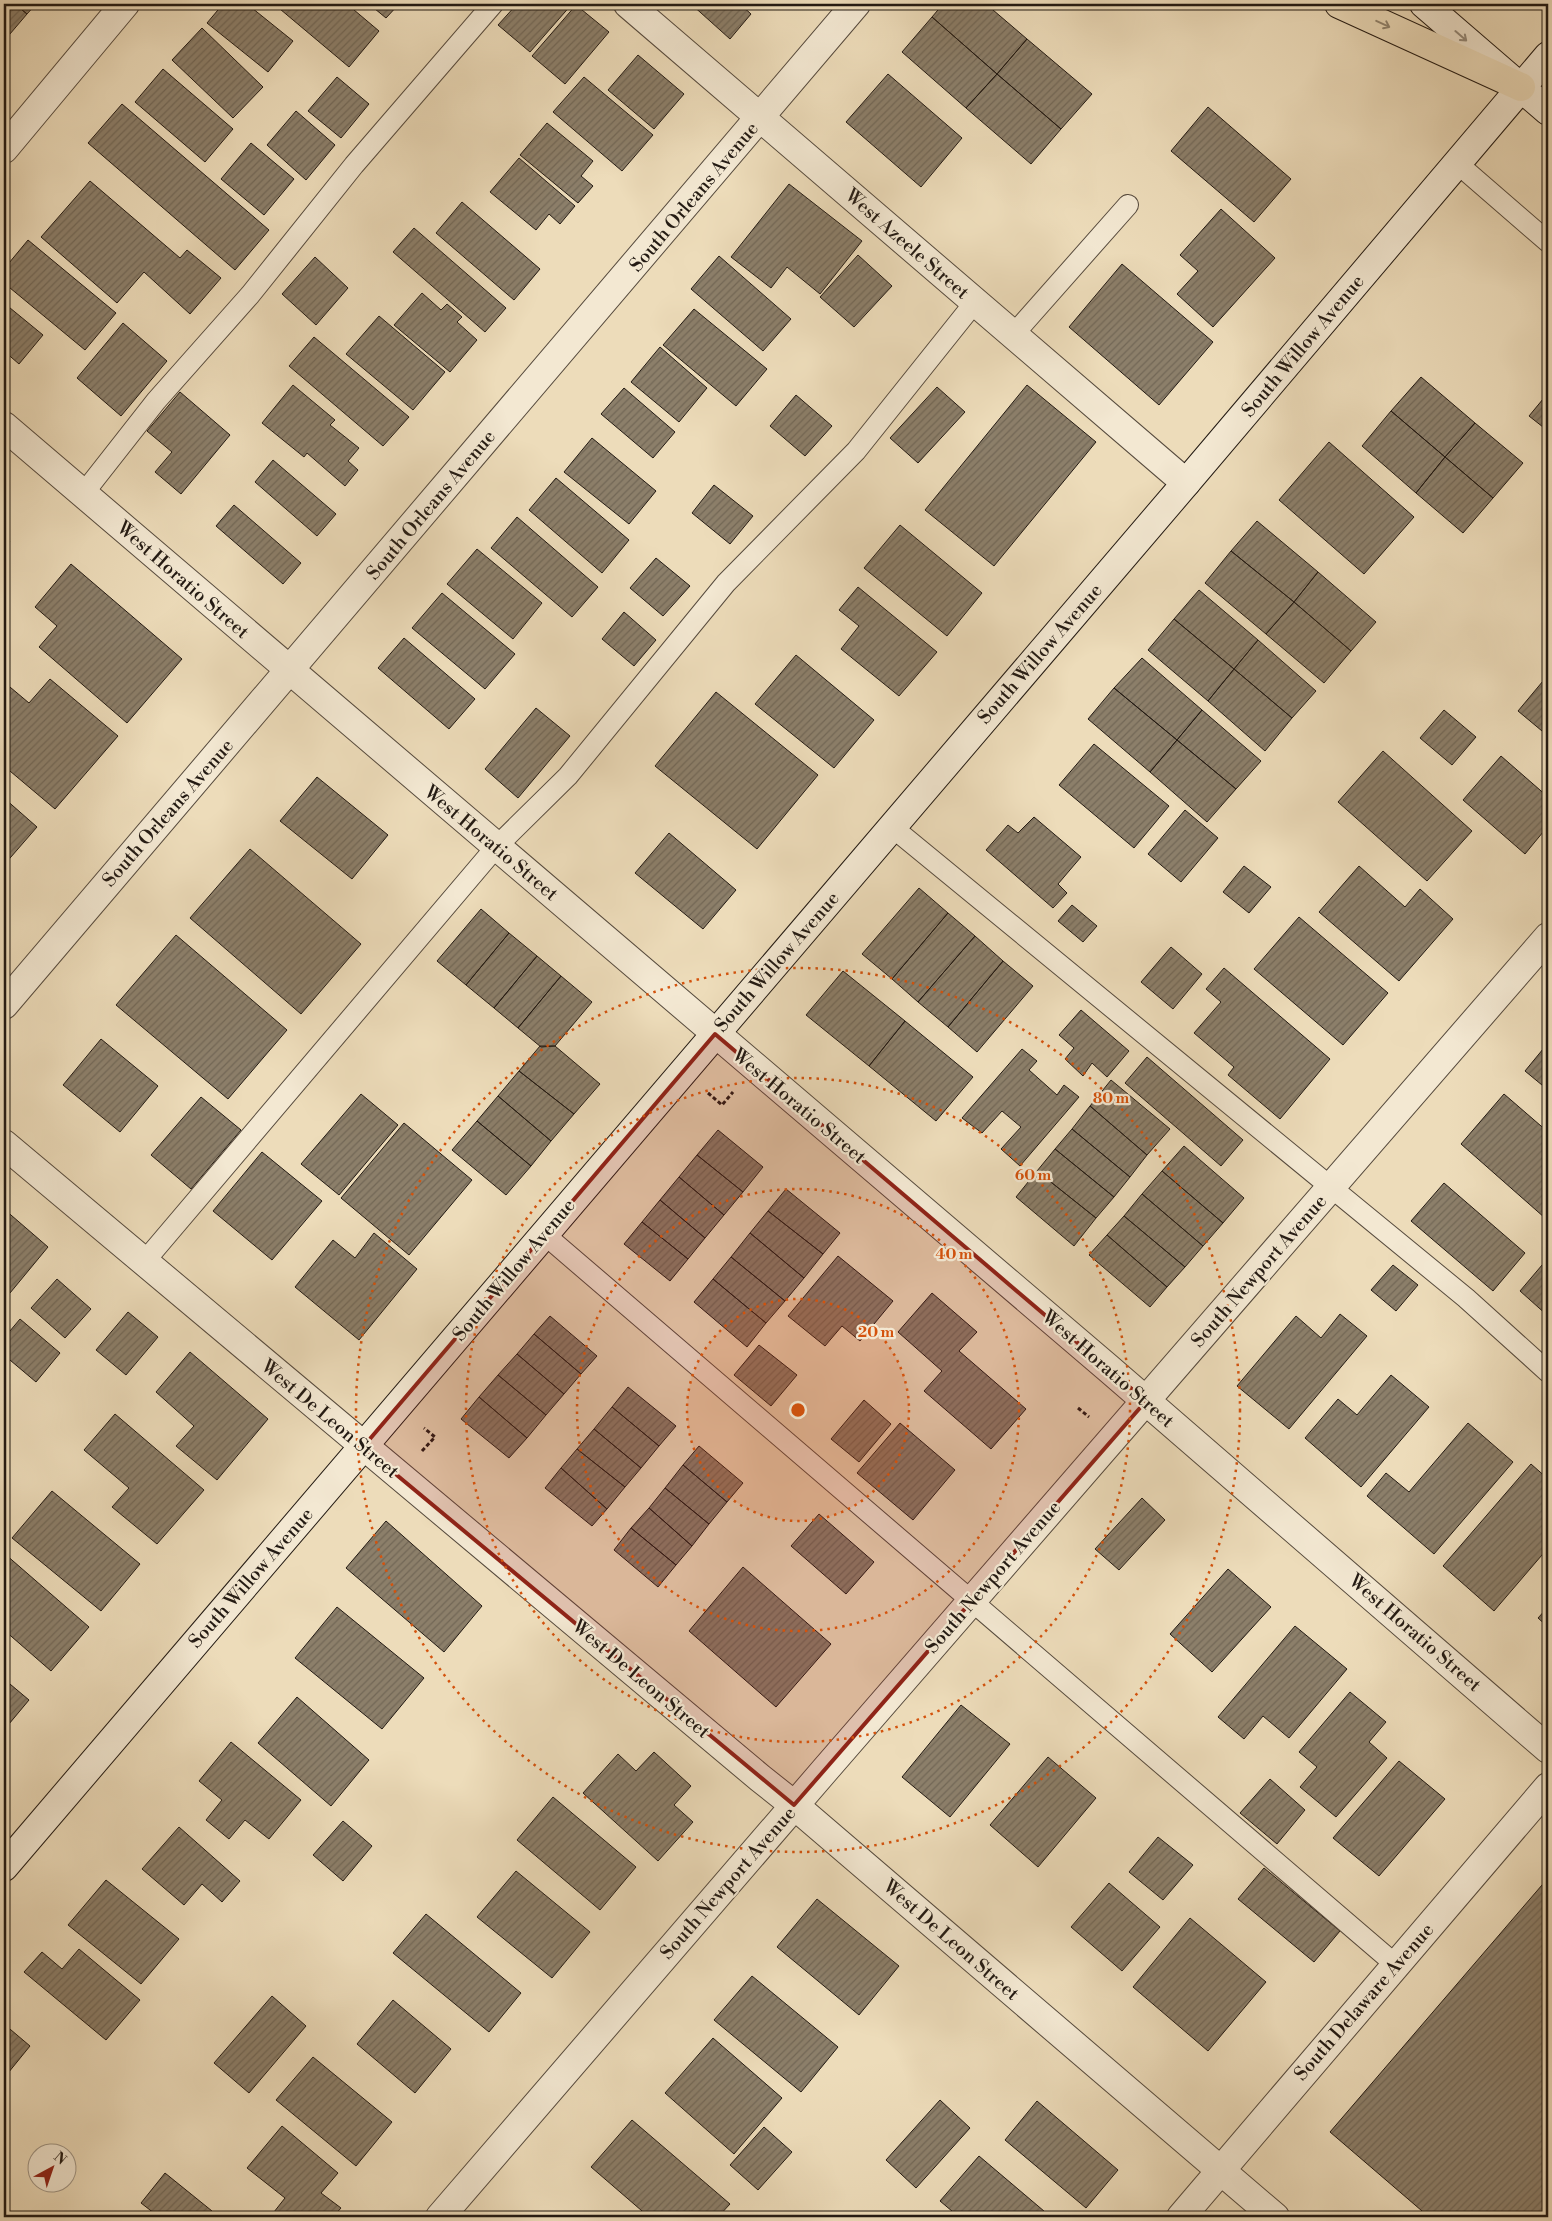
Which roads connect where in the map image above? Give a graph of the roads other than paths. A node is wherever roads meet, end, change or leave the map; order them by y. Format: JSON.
{"nodes":[{"id":1,"x":125,"y":4,"type":"edge"},
{"id":2,"x":492,"y":4,"type":"edge"},
{"id":3,"x":628,"y":4,"type":"edge"},
{"id":4,"x":856,"y":4,"type":"edge"},
{"id":5,"x":1339,"y":4,"type":"edge"},
{"id":6,"x":1424,"y":4,"type":"edge"},
{"id":7,"x":1548,"y":56,"type":"edge"},
{"id":8,"x":1521,"y":88,"type":"junction"},
{"id":9,"x":1548,"y":111,"type":"edge"},
{"id":10,"x":761,"y":118,"type":"junction"},
{"id":11,"x":4,"y":148,"type":"edge"},
{"id":12,"x":1458,"y":164,"type":"junction"},
{"id":13,"x":1128,"y":205,"type":"dead end"},
{"id":14,"x":1548,"y":242,"type":"edge"},
{"id":15,"x":975,"y":302,"type":"junction"},
{"id":16,"x":1013,"y":335,"type":"junction"},
{"id":17,"x":4,"y":426,"type":"edge"},
{"id":18,"x":1186,"y":483,"type":"junction"},
{"id":19,"x":83,"y":494,"type":"junction"},
{"id":20,"x":289,"y":671,"type":"junction"},
{"id":21,"x":892,"y":827,"type":"junction"},
{"id":22,"x":496,"y":847,"type":"junction"},
{"id":23,"x":1548,"y":937,"type":"edge"},
{"id":24,"x":4,"y":1005,"type":"edge"},
{"id":25,"x":715,"y":1034,"type":"junction"},
{"id":26,"x":4,"y":1144,"type":"edge"},
{"id":27,"x":1330,"y":1188,"type":"junction"},
{"id":28,"x":544,"y":1234,"type":"junction"},
{"id":29,"x":144,"y":1262,"type":"junction"},
{"id":30,"x":1548,"y":1372,"type":"edge"},
{"id":31,"x":1146,"y":1401,"type":"junction"},
{"id":32,"x":364,"y":1447,"type":"junction"},
{"id":33,"x":972,"y":1602,"type":"junction"},
{"id":34,"x":1548,"y":1749,"type":"edge"},
{"id":35,"x":1548,"y":1787,"type":"edge"},
{"id":36,"x":794,"y":1805,"type":"junction"},
{"id":37,"x":4,"y":1867,"type":"edge"},
{"id":38,"x":1396,"y":1965,"type":"junction"},
{"id":39,"x":1220,"y":2171,"type":"junction"},
{"id":40,"x":440,"y":2217,"type":"edge"},
{"id":41,"x":1181,"y":2217,"type":"edge"},
{"id":42,"x":1275,"y":2217,"type":"edge"}],
"edges":[{"from":1,"to":11,"type":"street"},
{"from":2,"to":19,"type":"lane"},
{"from":3,"to":10,"type":"street","name":"West Azeele Street"},
{"from":4,"to":10,"type":"street","name":"South Orleans Avenue"},
{"from":5,"to":8,"type":"highway","one_way":true},
{"from":6,"to":8,"type":"street","one_way":true},
{"from":7,"to":8,"type":"street","name":"South Willow Avenue"},
{"from":8,"to":9,"type":"street"},
{"from":8,"to":12,"type":"street","name":"South Willow Avenue"},
{"from":10,"to":15,"type":"street","name":"West Azeele Street"},
{"from":10,"to":20,"type":"street","name":"South Orleans Avenue"},
{"from":12,"to":14,"type":"lane"},
{"from":12,"to":18,"type":"street","name":"South Willow Avenue"},
{"from":13,"to":16,"type":"lane"},
{"from":15,"to":16,"type":"street","name":"West Azeele Street"},
{"from":15,"to":22,"type":"lane"},
{"from":16,"to":18,"type":"street","name":"West Azeele Street"},
{"from":17,"to":19,"type":"street","name":"West Horatio Street"},
{"from":18,"to":21,"type":"street","name":"South Willow Avenue"},
{"from":19,"to":20,"type":"street","name":"West Horatio Street"},
{"from":20,"to":22,"type":"street","name":"West Horatio Street"},
{"from":20,"to":24,"type":"street","name":"South Orleans Avenue"},
{"from":21,"to":25,"type":"street","name":"South Willow Avenue"},
{"from":21,"to":27,"type":"lane"},
{"from":22,"to":25,"type":"street","name":"West Horatio Street"},
{"from":22,"to":29,"type":"lane"},
{"from":23,"to":27,"type":"street","name":"South Newport Avenue"},
{"from":25,"to":28,"type":"street","name":"South Willow Avenue"},
{"from":25,"to":31,"type":"street","name":"West Horatio Street"},
{"from":26,"to":29,"type":"street","name":"West De Leon Street"},
{"from":27,"to":30,"type":"lane"},
{"from":27,"to":31,"type":"street","name":"South Newport Avenue"},
{"from":28,"to":32,"type":"street","name":"South Willow Avenue"},
{"from":28,"to":33,"type":"lane"},
{"from":29,"to":32,"type":"street","name":"West De Leon Street"},
{"from":31,"to":33,"type":"street","name":"South Newport Avenue"},
{"from":31,"to":34,"type":"street","name":"West Horatio Street"},
{"from":32,"to":36,"type":"street","name":"West De Leon Street"},
{"from":32,"to":37,"type":"street","name":"South Willow Avenue"},
{"from":33,"to":36,"type":"street","name":"South Newport Avenue"},
{"from":33,"to":38,"type":"lane"},
{"from":35,"to":38,"type":"street","name":"South Delaware Avenue"},
{"from":36,"to":39,"type":"street","name":"West De Leon Street"},
{"from":36,"to":40,"type":"street","name":"South Newport Avenue"},
{"from":38,"to":39,"type":"street","name":"South Delaware Avenue"},
{"from":39,"to":41,"type":"street","name":"South Delaware Avenue"},
{"from":39,"to":42,"type":"street","name":"West De Leon Street"}]}
